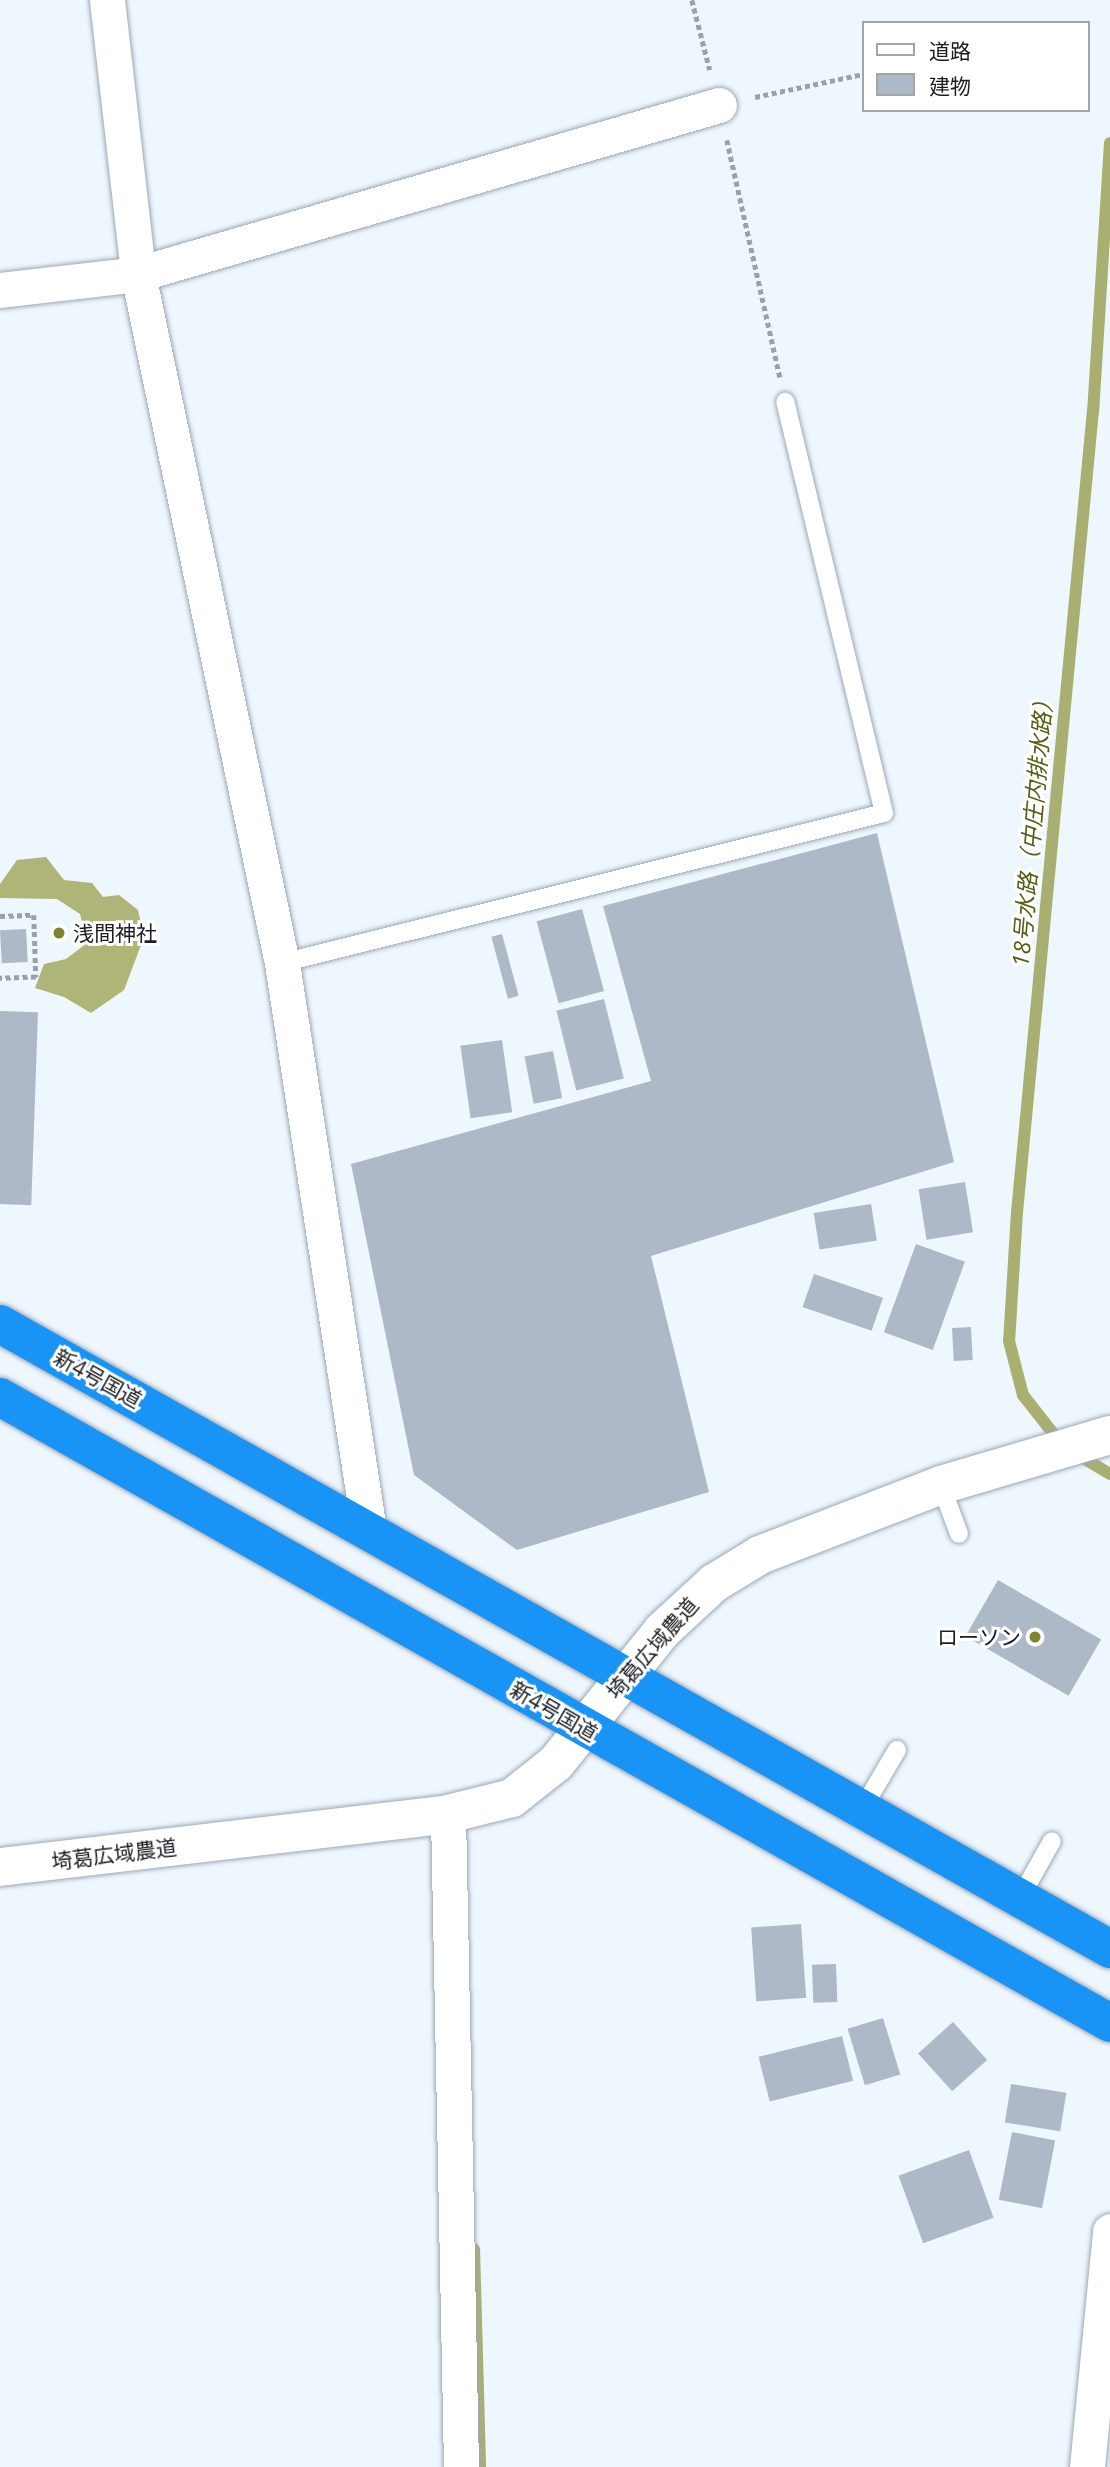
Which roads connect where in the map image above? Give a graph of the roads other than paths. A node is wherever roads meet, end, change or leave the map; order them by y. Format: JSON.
{"nodes":[{"id":1,"x":107,"y":0,"type":"edge"},
{"id":2,"x":719,"y":105,"type":"road end"},
{"id":3,"x":138,"y":274,"type":"junction"},
{"id":4,"x":0,"y":290,"type":"edge"},
{"id":5,"x":785,"y":402,"type":"road end"},
{"id":6,"x":282,"y":963,"type":"junction"},
{"id":7,"x":0,"y":1324,"type":"edge"},
{"id":8,"x":0,"y":1397,"type":"edge"},
{"id":9,"x":1110,"y":1435,"type":"edge"},
{"id":10,"x":941,"y":1485,"type":"junction"},
{"id":11,"x":369,"y":1531,"type":"junction"},
{"id":12,"x":959,"y":1534,"type":"dead end"},
{"id":13,"x":625,"y":1676,"type":"junction"},
{"id":14,"x":584,"y":1728,"type":"junction"},
{"id":15,"x":897,"y":1750,"type":"dead end"},
{"id":16,"x":861,"y":1811,"type":"junction"},
{"id":17,"x":448,"y":1814,"type":"junction"},
{"id":18,"x":1052,"y":1841,"type":"dead end"},
{"id":19,"x":0,"y":1867,"type":"edge"},
{"id":20,"x":1020,"y":1898,"type":"junction"},
{"id":21,"x":1110,"y":1949,"type":"edge"},
{"id":22,"x":1110,"y":2023,"type":"edge"},
{"id":23,"x":1110,"y":2231,"type":"edge"},
{"id":24,"x":461,"y":2467,"type":"edge"},
{"id":25,"x":1087,"y":2467,"type":"edge"}],
"edges":[{"from":1,"to":3,"type":"street"},
{"from":2,"to":3,"type":"street"},
{"from":3,"to":4,"type":"street"},
{"from":3,"to":6,"type":"street"},
{"from":5,"to":6,"type":"lane"},
{"from":6,"to":11,"type":"street"},
{"from":7,"to":11,"type":"highway","name":"新4号国道"},
{"from":8,"to":14,"type":"highway","name":"新4号国道"},
{"from":9,"to":10,"type":"street","name":"埼葛広域農道"},
{"from":10,"to":12,"type":"lane"},
{"from":10,"to":13,"type":"street","name":"埼葛広域農道"},
{"from":11,"to":13,"type":"highway","name":"新4号国道"},
{"from":13,"to":14,"type":"street","name":"埼葛広域農道"},
{"from":13,"to":16,"type":"highway","name":"新4号国道"},
{"from":14,"to":17,"type":"street","name":"埼葛広域農道"},
{"from":14,"to":22,"type":"highway","name":"新4号国道"},
{"from":15,"to":16,"type":"lane"},
{"from":16,"to":20,"type":"highway","name":"新4号国道"},
{"from":17,"to":19,"type":"street","name":"埼葛広域農道"},
{"from":17,"to":24,"type":"street"},
{"from":18,"to":20,"type":"lane"},
{"from":20,"to":21,"type":"highway","name":"新4号国道"},
{"from":23,"to":25,"type":"street"}]}
